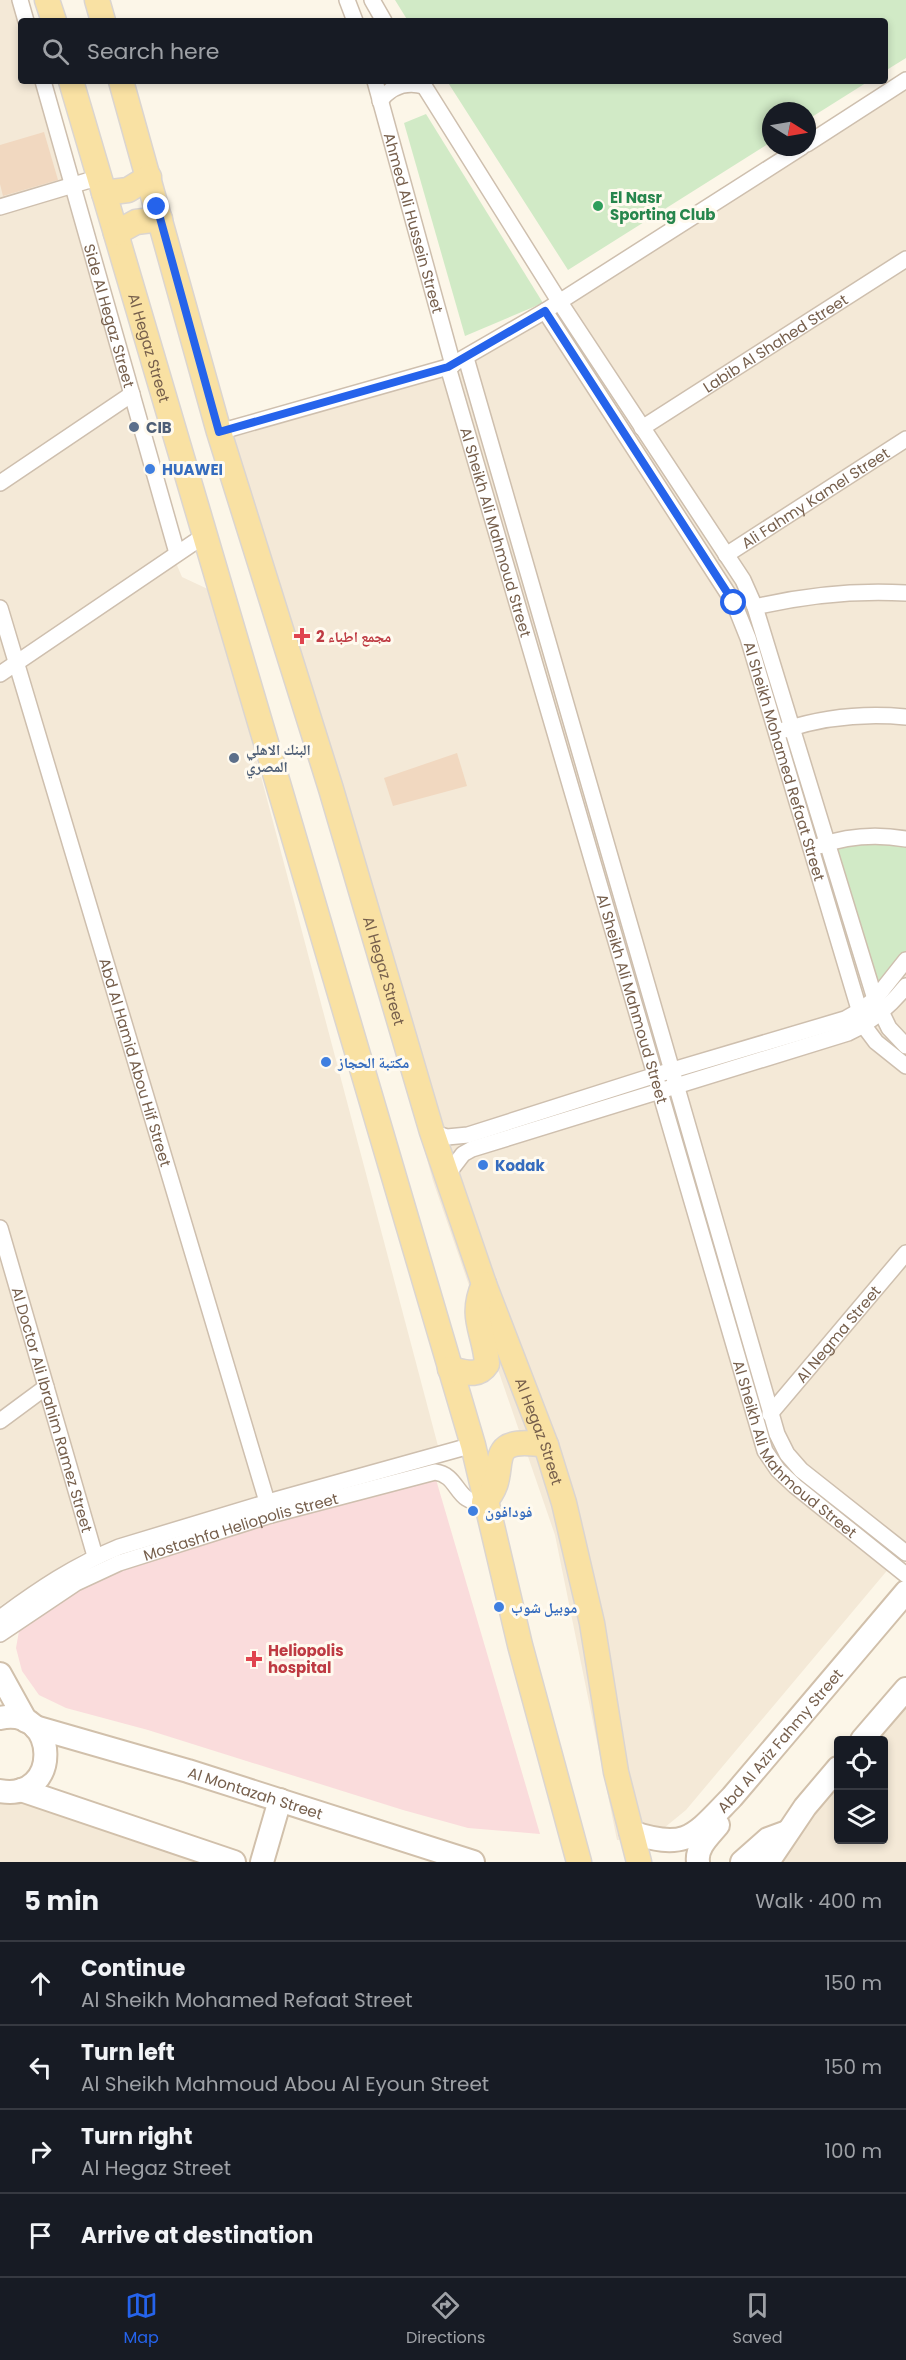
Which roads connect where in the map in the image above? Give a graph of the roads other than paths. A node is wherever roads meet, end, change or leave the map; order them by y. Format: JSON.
{"nodes":[{"id":1,"x":20,"y":0,"type":"edge"},
{"id":2,"x":48,"y":0,"type":"edge"},
{"id":3,"x":97,"y":0,"type":"edge"},
{"id":4,"x":347,"y":0,"type":"edge"},
{"id":5,"x":372,"y":0,"type":"edge"},
{"id":6,"x":25,"y":18,"type":"edge"},
{"id":7,"x":53,"y":18,"type":"edge"},
{"id":8,"x":102,"y":18,"type":"edge"},
{"id":9,"x":354,"y":18,"type":"edge"},
{"id":10,"x":382,"y":18,"type":"edge"},
{"id":11,"x":906,"y":80,"type":"edge"},
{"id":12,"x":44,"y":84,"type":"edge"},
{"id":13,"x":72,"y":84,"type":"edge"},
{"id":14,"x":122,"y":84,"type":"edge"},
{"id":15,"x":376,"y":84,"type":"edge"},
{"id":16,"x":423,"y":84,"type":"edge"},
{"id":17,"x":380,"y":101,"type":"junction"},
{"id":18,"x":816,"y":138,"type":"edge"},
{"id":19,"x":788,"y":156,"type":"edge"},
{"id":20,"x":149,"y":177,"type":"junction"},
{"id":21,"x":73,"y":185,"type":"junction"},
{"id":22,"x":102,"y":185,"type":"junction"},
{"id":23,"x":0,"y":207,"type":"edge"},
{"id":24,"x":160,"y":219,"type":"junction"},
{"id":25,"x":116,"y":233,"type":"junction"},
{"id":26,"x":906,"y":259,"type":"edge"},
{"id":27,"x":559,"y":302,"type":"junction"},
{"id":28,"x":545,"y":311,"type":"junction"},
{"id":29,"x":456,"y":363,"type":"junction"},
{"id":30,"x":132,"y":394,"type":"junction"},
{"id":31,"x":642,"y":428,"type":"junction"},
{"id":32,"x":219,"y":432,"type":"junction"},
{"id":33,"x":906,"y":439,"type":"edge"},
{"id":34,"x":0,"y":483,"type":"edge"},
{"id":35,"x":205,"y":535,"type":"junction"},
{"id":36,"x":177,"y":553,"type":"junction"},
{"id":37,"x":726,"y":555,"type":"junction"},
{"id":38,"x":906,"y":593,"type":"edge"},
{"id":39,"x":755,"y":607,"type":"junction"},
{"id":40,"x":0,"y":608,"type":"edge"},
{"id":41,"x":16,"y":663,"type":"junction"},
{"id":42,"x":0,"y":674,"type":"edge"},
{"id":43,"x":906,"y":717,"type":"edge"},
{"id":44,"x":792,"y":728,"type":"junction"},
{"id":45,"x":776,"y":733,"type":"junction"},
{"id":46,"x":906,"y":839,"type":"edge"},
{"id":47,"x":827,"y":843,"type":"junction"},
{"id":48,"x":811,"y":849,"type":"junction"},
{"id":49,"x":906,"y":960,"type":"edge"},
{"id":50,"x":906,"y":986,"type":"edge"},
{"id":51,"x":874,"y":999,"type":"junction"},
{"id":52,"x":880,"y":1014,"type":"junction"},
{"id":53,"x":862,"y":1018,"type":"junction"},
{"id":54,"x":906,"y":1046,"type":"edge"},
{"id":55,"x":906,"y":1066,"type":"edge"},
{"id":56,"x":672,"y":1070,"type":"junction"},
{"id":57,"x":656,"y":1075,"type":"junction"},
{"id":58,"x":676,"y":1086,"type":"junction"},
{"id":59,"x":660,"y":1090,"type":"junction"},
{"id":60,"x":432,"y":1132,"type":"junction"},
{"id":61,"x":447,"y":1175,"type":"junction"},
{"id":62,"x":1,"y":1237,"type":"edge"},
{"id":63,"x":906,"y":1253,"type":"edge"},
{"id":64,"x":484,"y":1284,"type":"junction"},
{"id":65,"x":450,"y":1369,"type":"junction"},
{"id":66,"x":46,"y":1387,"type":"junction"},
{"id":67,"x":770,"y":1414,"type":"junction"},
{"id":68,"x":0,"y":1421,"type":"edge"},
{"id":69,"x":473,"y":1445,"type":"junction"},
{"id":70,"x":546,"y":1445,"type":"junction"},
{"id":71,"x":484,"y":1502,"type":"junction"},
{"id":72,"x":270,"y":1509,"type":"junction"},
{"id":73,"x":906,"y":1553,"type":"edge"},
{"id":74,"x":95,"y":1556,"type":"junction"},
{"id":75,"x":906,"y":1575,"type":"edge"},
{"id":76,"x":906,"y":1592,"type":"edge"},
{"id":77,"x":0,"y":1618,"type":"edge"},
{"id":78,"x":0,"y":1634,"type":"edge"},
{"id":79,"x":0,"y":1674,"type":"edge"},
{"id":80,"x":906,"y":1689,"type":"edge"},
{"id":81,"x":0,"y":1719,"type":"edge"},
{"id":82,"x":30,"y":1724,"type":"junction"},
{"id":83,"x":865,"y":1736,"type":"edge"},
{"id":84,"x":834,"y":1773,"type":"edge"},
{"id":85,"x":8,"y":1792,"type":"edge"},
{"id":86,"x":732,"y":1797,"type":"junction"},
{"id":87,"x":280,"y":1800,"type":"junction"},
{"id":88,"x":631,"y":1832,"type":"junction"},
{"id":89,"x":788,"y":1832,"type":"junction"},
{"id":90,"x":424,"y":1853,"type":"edge"},
{"id":91,"x":576,"y":1861,"type":"edge"},
{"id":92,"x":234,"y":1862,"type":"edge"},
{"id":93,"x":262,"y":1862,"type":"edge"},
{"id":94,"x":473,"y":1862,"type":"edge"},
{"id":95,"x":639,"y":1862,"type":"edge"},
{"id":96,"x":698,"y":1862,"type":"edge"},
{"id":97,"x":742,"y":1862,"type":"edge"},
{"id":98,"x":768,"y":1862,"type":"edge"}],
"edges":[{"from":1,"to":6,"type":"street"},
{"from":2,"to":7,"type":"main road"},
{"from":3,"to":8,"type":"main road"},
{"from":4,"to":9,"type":"street"},
{"from":5,"to":10,"type":"street"},
{"from":11,"to":18,"type":"street"},
{"from":12,"to":21,"type":"street","name":"Side Al Hegaz Street"},
{"from":13,"to":22,"type":"main road","name":"Al Hegaz Street"},
{"from":14,"to":20,"type":"main road","name":"Al Hegaz Street"},
{"from":15,"to":17,"type":"street","name":"Ahmed Ali Hussein Street"},
{"from":16,"to":17,"type":"street"},
{"from":16,"to":27,"type":"street"},
{"from":17,"to":29,"type":"street","name":"Ahmed Ali Hussein Street"},
{"from":19,"to":27,"type":"street"},
{"from":20,"to":22,"type":"main road"},
{"from":20,"to":24,"type":"main road","name":"Al Hegaz Street"},
{"from":21,"to":22,"type":"street"},
{"from":21,"to":23,"type":"street"},
{"from":21,"to":30,"type":"street","name":"Side Al Hegaz Street"},
{"from":22,"to":25,"type":"main road","name":"Al Hegaz Street"},
{"from":24,"to":25,"type":"main road"},
{"from":24,"to":32,"type":"main road","name":"Al Hegaz Street"},
{"from":25,"to":35,"type":"main road","name":"Al Hegaz Street"},
{"from":26,"to":31,"type":"street","name":"Labib Al Shahed Street"},
{"from":27,"to":28,"type":"street"},
{"from":27,"to":31,"type":"street","name":"Al Sheikh Mohamed Refaat Street"},
{"from":28,"to":29,"type":"street"},
{"from":28,"to":45,"type":"street","name":"Al Sheikh Mohamed Refaat Street"},
{"from":29,"to":32,"type":"street"},
{"from":29,"to":56,"type":"street","name":"Al Sheikh Ali Mahmoud Street"},
{"from":29,"to":57,"type":"street","name":"Al Sheikh Ali Mahmoud Street"},
{"from":30,"to":34,"type":"street"},
{"from":30,"to":36,"type":"street","name":"Side Al Hegaz Street"},
{"from":31,"to":37,"type":"street","name":"Al Sheikh Mohamed Refaat Street"},
{"from":32,"to":60,"type":"main road","name":"Al Hegaz Street"},
{"from":33,"to":37,"type":"street","name":"Ali Fahmy Kamel Street"},
{"from":35,"to":36,"type":"street"},
{"from":35,"to":65,"type":"main road","name":"Al Hegaz Street"},
{"from":36,"to":41,"type":"street"},
{"from":37,"to":39,"type":"street","name":"Al Sheikh Mohamed Refaat Street"},
{"from":38,"to":39,"type":"street"},
{"from":39,"to":44,"type":"street","name":"Al Sheikh Mohamed Refaat Street"},
{"from":40,"to":41,"type":"street","name":"Abd Al Hamid Abou Hif Street"},
{"from":41,"to":42,"type":"street"},
{"from":41,"to":72,"type":"street","name":"Abd Al Hamid Abou Hif Street"},
{"from":43,"to":44,"type":"street"},
{"from":44,"to":45,"type":"street"},
{"from":44,"to":47,"type":"street","name":"Al Sheikh Mohamed Refaat Street"},
{"from":45,"to":48,"type":"street","name":"Al Sheikh Mohamed Refaat Street"},
{"from":46,"to":47,"type":"street"},
{"from":47,"to":48,"type":"street"},
{"from":47,"to":51,"type":"street","name":"Al Sheikh Mohamed Refaat Street"},
{"from":48,"to":53,"type":"street","name":"Al Sheikh Mohamed Refaat Street"},
{"from":49,"to":51,"type":"street"},
{"from":50,"to":52,"type":"street"},
{"from":51,"to":52,"type":"street","name":"Al Sheikh Mohamed Refaat Street"},
{"from":51,"to":53,"type":"street"},
{"from":52,"to":53,"type":"street"},
{"from":52,"to":54,"type":"street","name":"Al Sheikh Mohamed Refaat Street"},
{"from":53,"to":55,"type":"street","name":"Al Sheikh Mohamed Refaat Street"},
{"from":53,"to":56,"type":"street"},
{"from":53,"to":58,"type":"street"},
{"from":56,"to":57,"type":"street"},
{"from":56,"to":58,"type":"street","name":"Al Sheikh Ali Mahmoud Street"},
{"from":57,"to":59,"type":"street","name":"Al Sheikh Ali Mahmoud Street"},
{"from":57,"to":60,"type":"street"},
{"from":58,"to":59,"type":"street"},
{"from":58,"to":67,"type":"street","name":"Al Sheikh Ali Mahmoud Street"},
{"from":59,"to":61,"type":"street"},
{"from":59,"to":75,"type":"street","name":"Al Sheikh Ali Mahmoud Street"},
{"from":60,"to":61,"type":"main road","name":"Al Hegaz Street"},
{"from":61,"to":64,"type":"main road","name":"Al Hegaz Street"},
{"from":62,"to":66,"type":"street","name":"Al Doctor Ali Ibrahim Ramez Street"},
{"from":63,"to":67,"type":"street","name":"Al Negma Street"},
{"from":64,"to":65,"type":"main road"},
{"from":64,"to":70,"type":"main road","name":"Al Hegaz Street"},
{"from":65,"to":69,"type":"main road","name":"Al Hegaz Street"},
{"from":66,"to":68,"type":"street"},
{"from":66,"to":74,"type":"street","name":"Al Doctor Ali Ibrahim Ramez Street"},
{"from":67,"to":73,"type":"street","name":"Al Sheikh Ali Mahmoud Street"},
{"from":69,"to":71,"type":"main road","name":"Al Hegaz Street"},
{"from":69,"to":72,"type":"street","name":"Mostashfa Heliopolis Street"},
{"from":70,"to":71,"type":"main road"},
{"from":70,"to":88,"type":"main road","name":"Al Hegaz Street"},
{"from":71,"to":72,"type":"street","name":"Mostashfa Heliopolis Street"},
{"from":71,"to":91,"type":"main road","name":"Al Hegaz Street"},
{"from":72,"to":74,"type":"street","name":"Mostashfa Heliopolis Street"},
{"from":72,"to":78,"type":"street","name":"Mostashfa Heliopolis Street"},
{"from":74,"to":77,"type":"street","name":"Mostashfa Heliopolis Street"},
{"from":76,"to":86,"type":"street","name":"Abd Al Aziz Fahmy Street"},
{"from":79,"to":82,"type":"street"},
{"from":80,"to":83,"type":"street"},
{"from":81,"to":82,"type":"street","name":"Al Montazah Street"},
{"from":82,"to":85,"type":"street"},
{"from":82,"to":87,"type":"street","name":"Al Montazah Street"},
{"from":84,"to":89,"type":"street"},
{"from":85,"to":92,"type":"street"},
{"from":86,"to":88,"type":"street","name":"Abd Al Aziz Fahmy Street"},
{"from":86,"to":96,"type":"street"},
{"from":87,"to":90,"type":"street","name":"Al Montazah Street"},
{"from":87,"to":93,"type":"street"},
{"from":88,"to":95,"type":"main road","name":"Al Hegaz Street"},
{"from":89,"to":97,"type":"street"},
{"from":89,"to":98,"type":"street"},
{"from":90,"to":94,"type":"street","name":"Al Montazah Street"}]}
